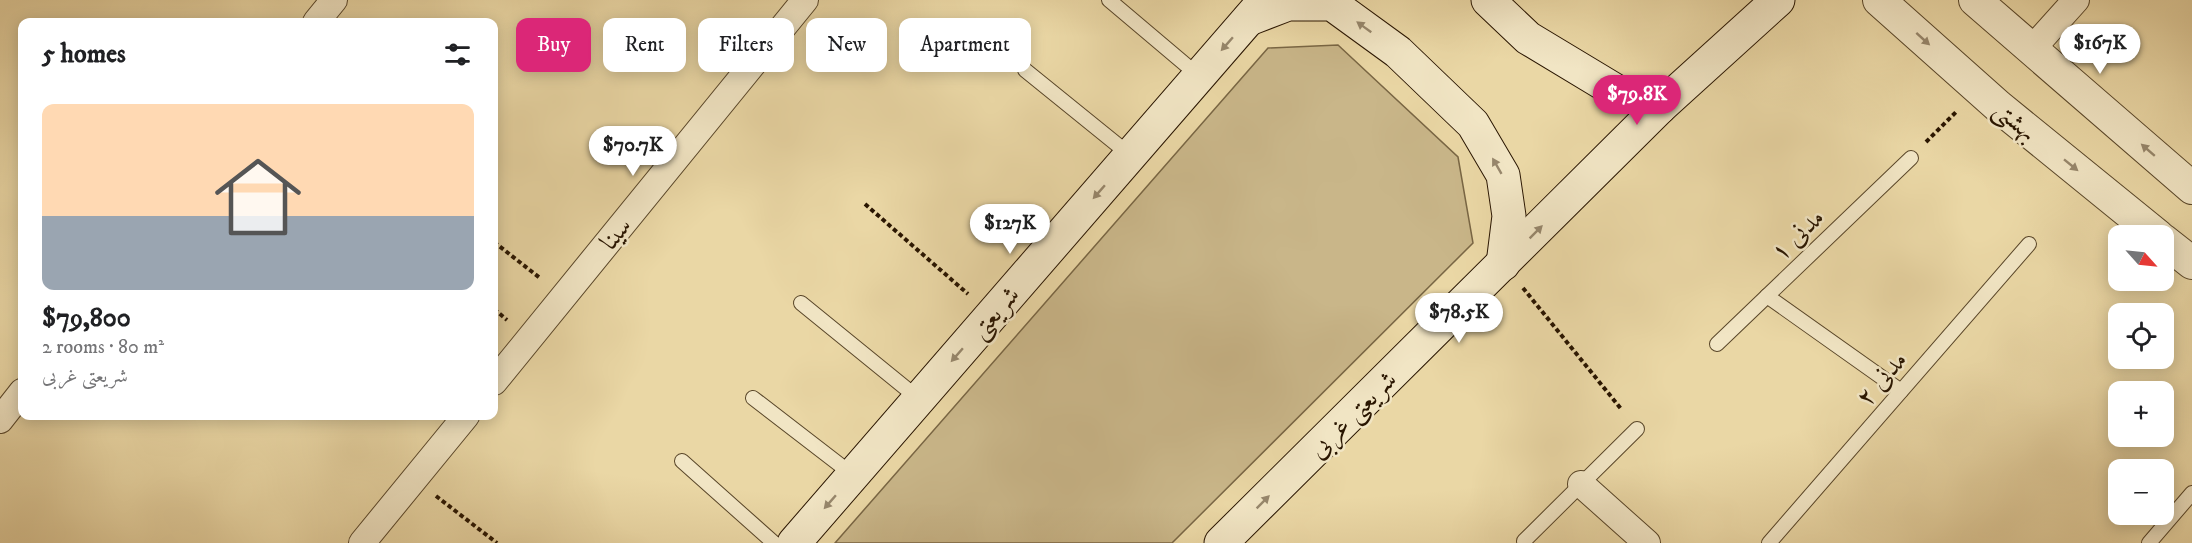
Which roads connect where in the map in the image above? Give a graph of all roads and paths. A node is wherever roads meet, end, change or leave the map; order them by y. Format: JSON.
{"nodes":[{"id":1,"x":334,"y":0,"type":"edge"},
{"id":2,"x":806,"y":0,"type":"edge"},
{"id":3,"x":1109,"y":0,"type":"edge"},
{"id":4,"x":1488,"y":0,"type":"edge"},
{"id":5,"x":1778,"y":0,"type":"edge"},
{"id":6,"x":1879,"y":0,"type":"edge"},
{"id":7,"x":1975,"y":0,"type":"edge"},
{"id":8,"x":2076,"y":0,"type":"edge"},
{"id":9,"x":1257,"y":10,"type":"edge"},
{"id":10,"x":319,"y":18,"type":"edge"},
{"id":11,"x":2032,"y":49,"type":"junction"},
{"id":12,"x":1027,"y":72,"type":"edge"},
{"id":13,"x":1199,"y":76,"type":"junction"},
{"id":14,"x":1979,"y":89,"type":"junction"},
{"id":15,"x":1660,"y":107,"type":"junction"},
{"id":16,"x":1130,"y":155,"type":"junction"},
{"id":17,"x":1911,"y":158,"type":"joint"},
{"id":18,"x":2192,"y":188,"type":"edge"},
{"id":19,"x":865,"y":204,"type":"dead end"},
{"id":20,"x":2145,"y":225,"type":"edge"},
{"id":21,"x":2029,"y":244,"type":"dead end"},
{"id":22,"x":498,"y":245,"type":"edge"},
{"id":23,"x":2174,"y":249,"type":"edge"},
{"id":24,"x":2192,"y":263,"type":"edge"},
{"id":25,"x":1503,"y":264,"type":"junction"},
{"id":26,"x":564,"y":296,"type":"junction"},
{"id":27,"x":1767,"y":296,"type":"junction"},
{"id":28,"x":801,"y":303,"type":"dead end"},
{"id":29,"x":992,"y":315,"type":"junction"},
{"id":30,"x":1717,"y":344,"type":"dead end"},
{"id":31,"x":498,"y":377,"type":"edge"},
{"id":32,"x":1901,"y":391,"type":"junction"},
{"id":33,"x":18,"y":397,"type":"edge"},
{"id":34,"x":753,"y":398,"type":"dead end"},
{"id":35,"x":919,"y":399,"type":"junction"},
{"id":36,"x":0,"y":420,"type":"edge"},
{"id":37,"x":463,"y":420,"type":"edge"},
{"id":38,"x":1637,"y":429,"type":"joint"},
{"id":39,"x":681,"y":461,"type":"dead end"},
{"id":40,"x":853,"y":475,"type":"junction"},
{"id":41,"x":414,"y":479,"type":"junction"},
{"id":42,"x":1581,"y":484,"type":"junction"},
{"id":43,"x":2192,"y":493,"type":"edge"},
{"id":44,"x":1524,"y":541,"type":"dead end"},
{"id":45,"x":362,"y":543,"type":"edge"},
{"id":46,"x":497,"y":543,"type":"edge"},
{"id":47,"x":774,"y":543,"type":"edge"},
{"id":48,"x":794,"y":543,"type":"edge"},
{"id":49,"x":1221,"y":543,"type":"edge"},
{"id":50,"x":1647,"y":543,"type":"edge"},
{"id":51,"x":1769,"y":543,"type":"edge"},
{"id":52,"x":2148,"y":543,"type":"edge"}],
"edges":[{"from":1,"to":10,"type":"street"},
{"from":2,"to":26,"type":"street","name":"سینا"},
{"from":3,"to":13,"type":"lane"},
{"from":4,"to":15,"type":"main road"},
{"from":5,"to":15,"type":"main road","name":"شریعتی غربی"},
{"from":6,"to":14,"type":"street","name":"بهشتی","one_way":true},
{"from":7,"to":11,"type":"street"},
{"from":8,"to":11,"type":"street"},
{"from":9,"to":13,"type":"main road","name":"شریعتی","one_way":true},
{"from":25,"to":9,"type":"main road","one_way":true},
{"from":18,"to":11,"type":"street","one_way":true},
{"from":12,"to":16,"type":"lane"},
{"from":13,"to":16,"type":"main road","name":"شریعتی"},
{"from":14,"to":17,"type":"path"},
{"from":14,"to":20,"type":"street","name":"بهشتی","one_way":true},
{"from":25,"to":15,"type":"main road","name":"شریعتی غربی","one_way":true},
{"from":16,"to":29,"type":"main road","name":"شریعتی","one_way":true},
{"from":17,"to":27,"type":"lane","name":"مدنی ۱"},
{"from":19,"to":29,"type":"path"},
{"from":21,"to":32,"type":"lane","name":"مدنی ۲"},
{"from":22,"to":26,"type":"path"},
{"from":23,"to":24,"type":"street"},
{"from":25,"to":38,"type":"path"},
{"from":49,"to":25,"type":"main road","name":"شریعتی غربی","one_way":true},
{"from":26,"to":31,"type":"street","name":"سینا"},
{"from":27,"to":30,"type":"lane","name":"مدنی ۱"},
{"from":27,"to":32,"type":"lane"},
{"from":28,"to":35,"type":"lane"},
{"from":29,"to":35,"type":"main road","name":"شریعتی","one_way":true},
{"from":32,"to":51,"type":"lane","name":"مدنی ۲"},
{"from":33,"to":36,"type":"street"},
{"from":34,"to":40,"type":"lane"},
{"from":35,"to":40,"type":"main road","name":"شریعتی"},
{"from":37,"to":41,"type":"street"},
{"from":38,"to":42,"type":"lane"},
{"from":39,"to":47,"type":"lane"},
{"from":40,"to":48,"type":"main road","name":"شریعتی","one_way":true},
{"from":41,"to":45,"type":"street"},
{"from":41,"to":46,"type":"path"},
{"from":42,"to":44,"type":"lane"},
{"from":42,"to":50,"type":"street"},
{"from":43,"to":52,"type":"lane"}]}
